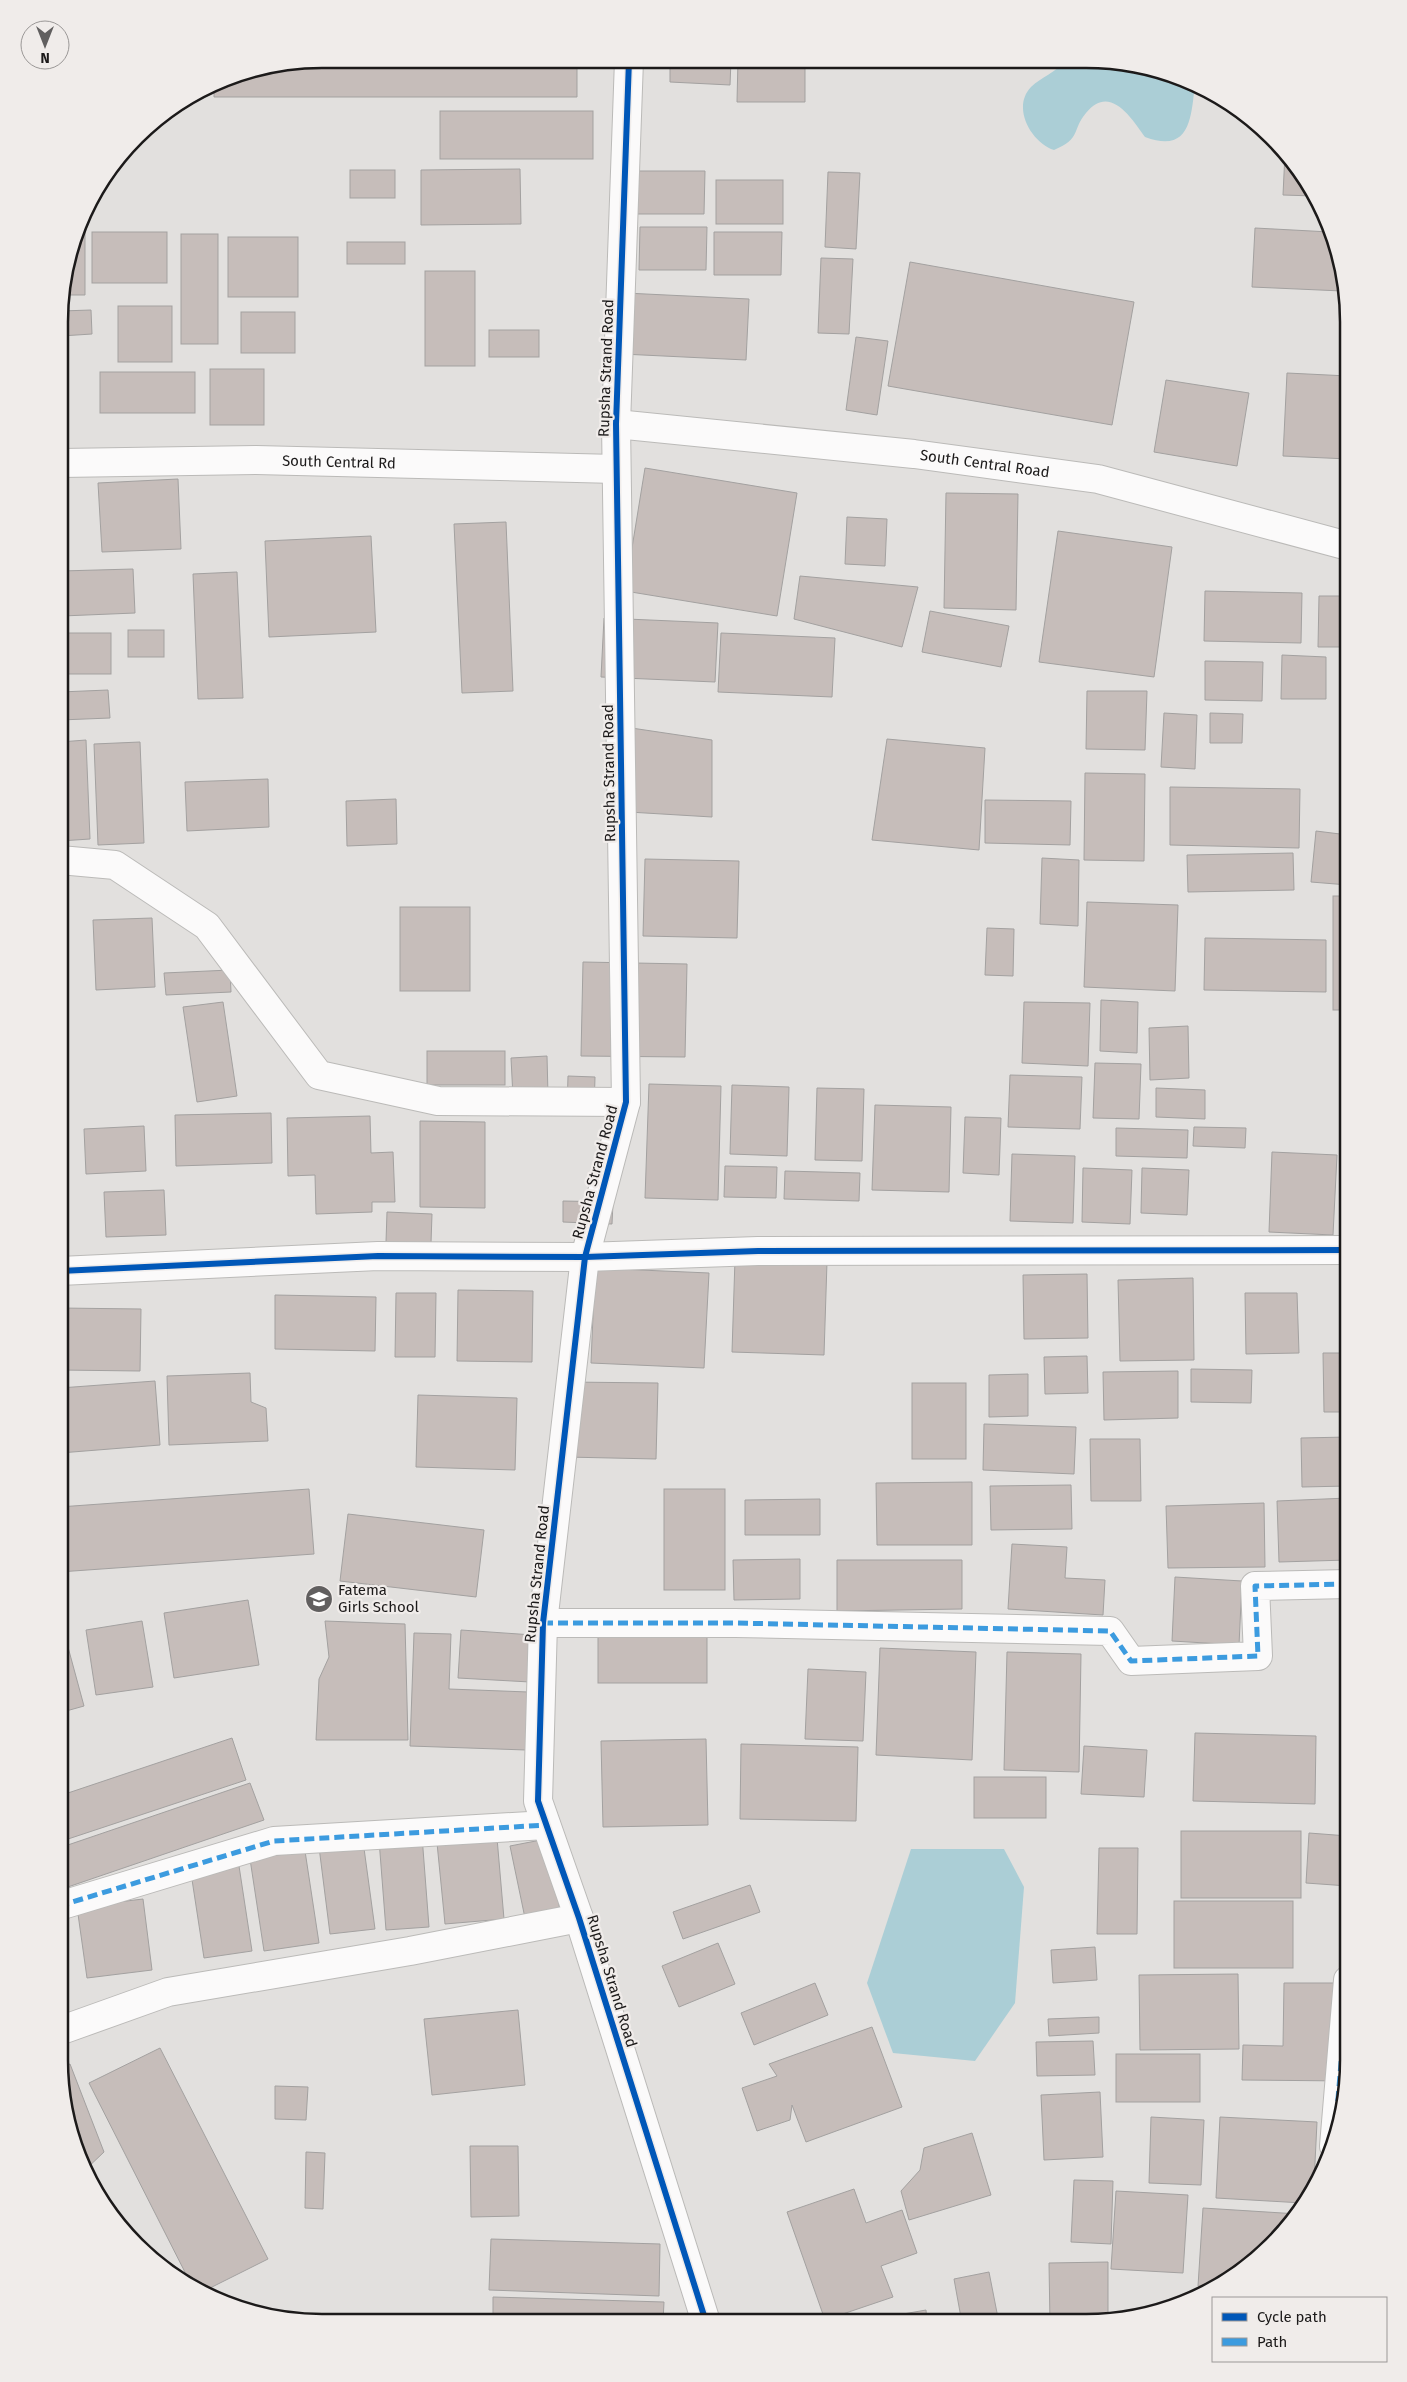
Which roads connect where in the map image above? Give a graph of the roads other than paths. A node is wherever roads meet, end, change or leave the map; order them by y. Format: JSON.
{"nodes":[{"id":1,"x":629,"y":68,"type":"edge"},
{"id":2,"x":616,"y":424,"type":"junction"},
{"id":3,"x":68,"y":463,"type":"edge"},
{"id":4,"x":616,"y":469,"type":"junction"},
{"id":5,"x":1340,"y":544,"type":"edge"},
{"id":6,"x":68,"y":861,"type":"edge"},
{"id":7,"x":626,"y":1102,"type":"junction"},
{"id":8,"x":1340,"y":1250,"type":"edge"},
{"id":9,"x":585,"y":1257,"type":"junction"},
{"id":10,"x":68,"y":1271,"type":"edge"},
{"id":11,"x":1340,"y":1584,"type":"edge"},
{"id":12,"x":542,"y":1623,"type":"junction"},
{"id":13,"x":546,"y":1825,"type":"junction"},
{"id":14,"x":68,"y":1903,"type":"edge"},
{"id":15,"x":579,"y":1918,"type":"junction"},
{"id":16,"x":68,"y":2028,"type":"edge"},
{"id":17,"x":703,"y":2314,"type":"edge"}],
"edges":[{"from":1,"to":2,"type":"street","name":"Rupsha Strand Road"},
{"from":2,"to":4,"type":"street","name":"Rupsha Strand Road"},
{"from":2,"to":5,"type":"street","name":"South Central Road"},
{"from":3,"to":4,"type":"street","name":"South Central Rd"},
{"from":4,"to":7,"type":"street","name":"Rupsha Strand Road"},
{"from":6,"to":7,"type":"street"},
{"from":7,"to":9,"type":"street","name":"Rupsha Strand Road"},
{"from":8,"to":9,"type":"street"},
{"from":9,"to":10,"type":"street"},
{"from":9,"to":12,"type":"street","name":"Rupsha Strand Road"},
{"from":11,"to":12,"type":"street"},
{"from":12,"to":13,"type":"street","name":"Rupsha Strand Road"},
{"from":13,"to":14,"type":"street"},
{"from":13,"to":15,"type":"street","name":"Rupsha Strand Road"},
{"from":15,"to":16,"type":"street"},
{"from":15,"to":17,"type":"street","name":"Rupsha Strand Road"}]}
